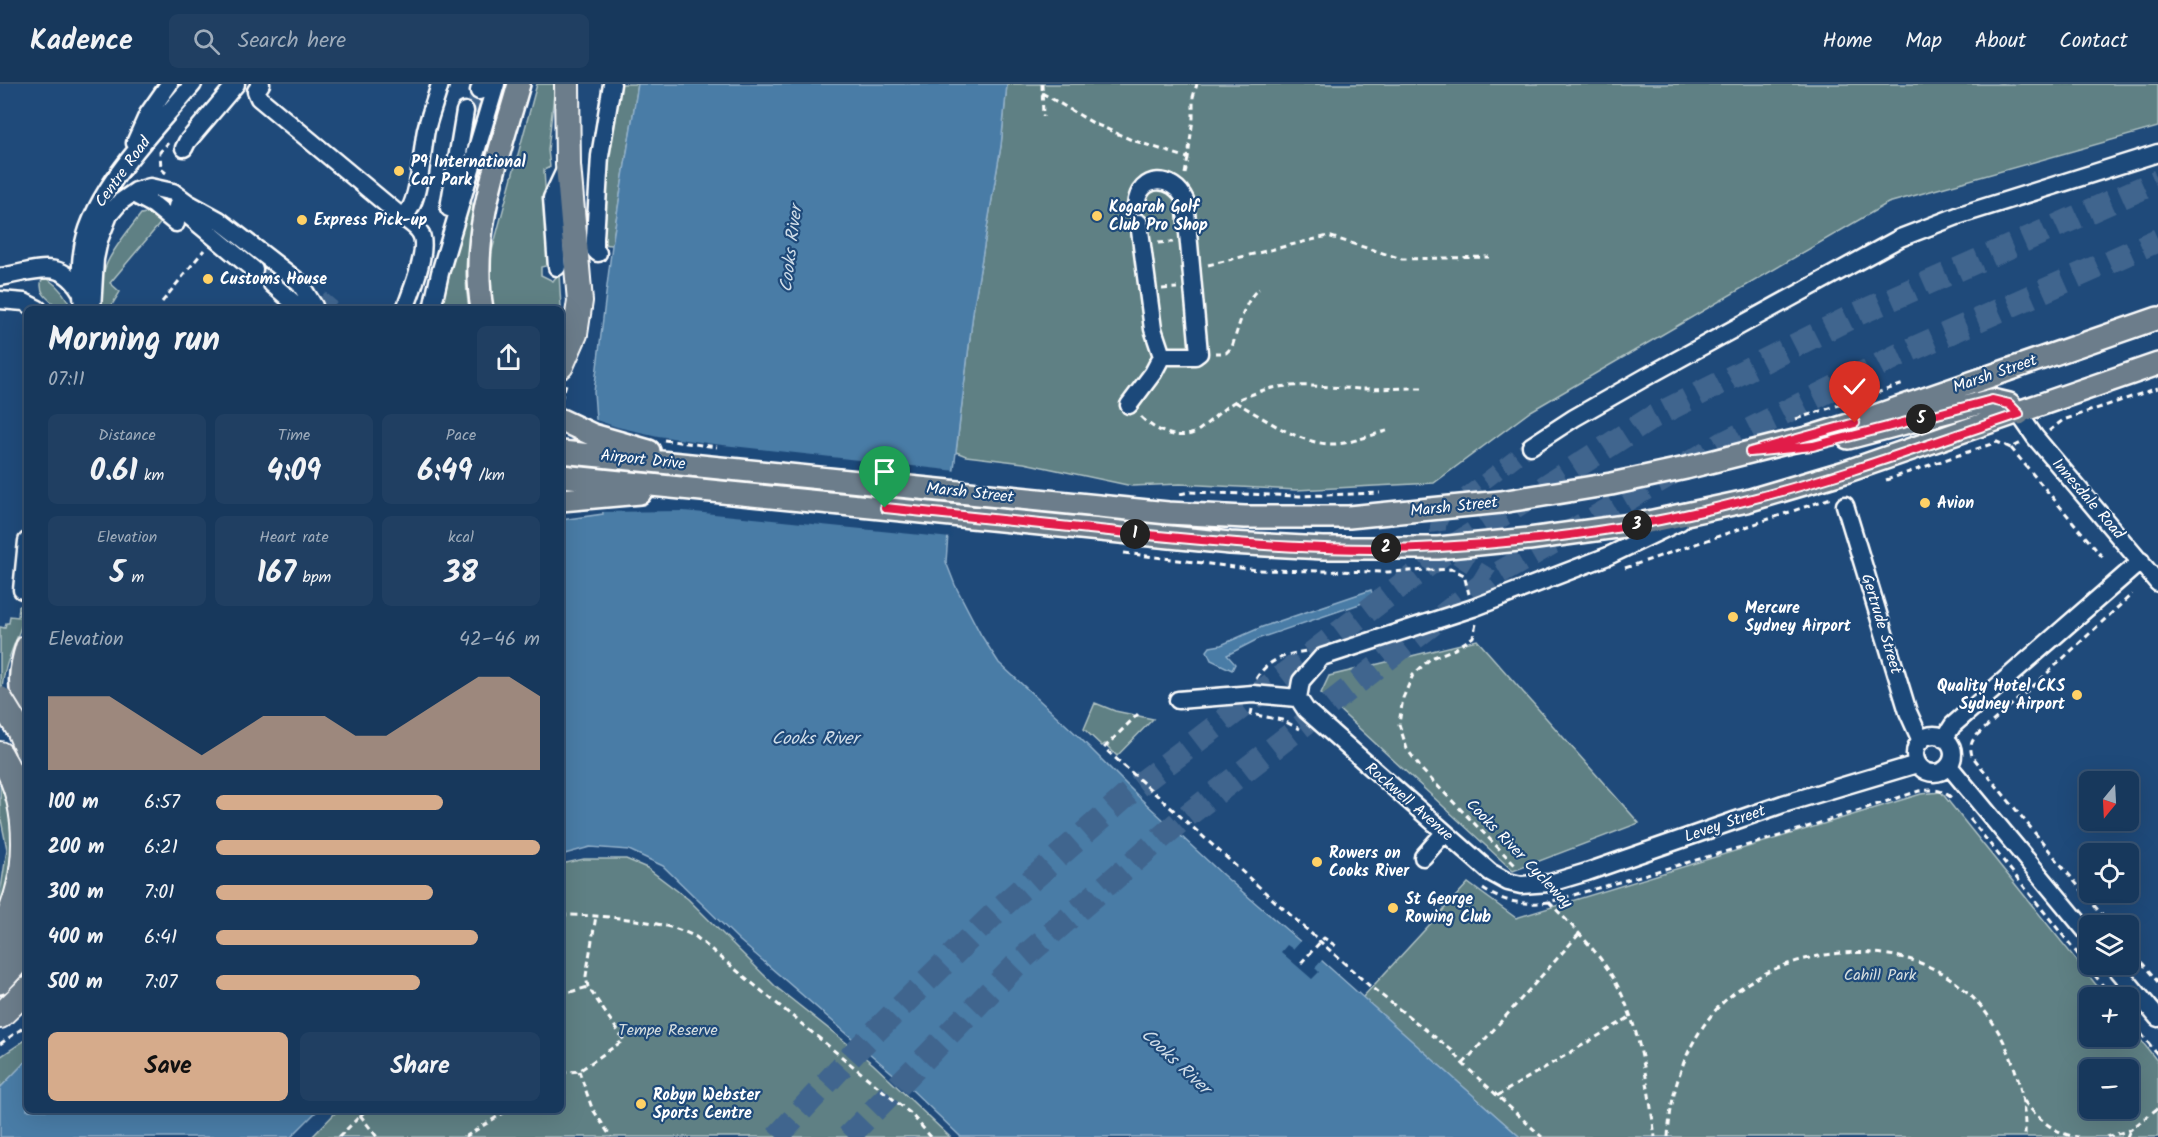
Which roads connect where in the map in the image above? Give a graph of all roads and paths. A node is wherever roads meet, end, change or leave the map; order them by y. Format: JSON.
{"nodes":[{"id":1,"x":169,"y":84,"type":"edge"},
{"id":2,"x":182,"y":84,"type":"edge"},
{"id":3,"x":193,"y":84,"type":"edge"},
{"id":4,"x":236,"y":84,"type":"edge"},
{"id":5,"x":261,"y":84,"type":"edge"},
{"id":6,"x":440,"y":84,"type":"edge"},
{"id":7,"x":496,"y":84,"type":"edge"},
{"id":8,"x":521,"y":84,"type":"edge"},
{"id":9,"x":567,"y":84,"type":"edge"},
{"id":10,"x":612,"y":84,"type":"edge"},
{"id":11,"x":1042,"y":84,"type":"edge"},
{"id":12,"x":1197,"y":84,"type":"edge"},
{"id":13,"x":1042,"y":93,"type":"junction"},
{"id":14,"x":469,"y":112,"type":"tunnel mouth"},
{"id":15,"x":166,"y":114,"type":"junction"},
{"id":16,"x":1043,"y":117,"type":"dead end"},
{"id":17,"x":184,"y":148,"type":"dead end"},
{"id":18,"x":2158,"y":153,"type":"edge"},
{"id":19,"x":568,"y":165,"type":"junction"},
{"id":20,"x":124,"y":168,"type":"junction"},
{"id":21,"x":132,"y":196,"type":"junction"},
{"id":22,"x":1136,"y":206,"type":"dead end"},
{"id":23,"x":397,"y":213,"type":"junction"},
{"id":24,"x":176,"y":223,"type":"dead end"},
{"id":25,"x":1139,"y":224,"type":"dead end"},
{"id":26,"x":1189,"y":241,"type":"junction"},
{"id":27,"x":1142,"y":245,"type":"junction"},
{"id":28,"x":598,"y":253,"type":"dead end"},
{"id":29,"x":1489,"y":257,"type":"dead end"},
{"id":30,"x":558,"y":267,"type":"dead end"},
{"id":31,"x":257,"y":268,"type":"tunnel mouth"},
{"id":32,"x":1192,"y":269,"type":"junction"},
{"id":33,"x":440,"y":273,"type":"junction"},
{"id":34,"x":0,"y":277,"type":"edge"},
{"id":35,"x":274,"y":281,"type":"tunnel mouth"},
{"id":36,"x":1193,"y":287,"type":"junction"},
{"id":37,"x":1259,"y":289,"type":"dead end"},
{"id":38,"x":1148,"y":290,"type":"junction"},
{"id":39,"x":0,"y":300,"type":"edge"},
{"id":40,"x":82,"y":302,"type":"edge"},
{"id":41,"x":308,"y":305,"type":"edge"},
{"id":42,"x":32,"y":306,"type":"edge"},
{"id":43,"x":92,"y":306,"type":"edge"},
{"id":44,"x":406,"y":306,"type":"edge"},
{"id":45,"x":433,"y":306,"type":"edge"},
{"id":46,"x":482,"y":306,"type":"edge"},
{"id":47,"x":2158,"y":318,"type":"edge"},
{"id":48,"x":1199,"y":353,"type":"junction"},
{"id":49,"x":1162,"y":356,"type":"junction"},
{"id":50,"x":564,"y":359,"type":"edge"},
{"id":51,"x":2158,"y":364,"type":"edge"},
{"id":52,"x":1907,"y":383,"type":"dead end"},
{"id":53,"x":1422,"y":388,"type":"dead end"},
{"id":54,"x":2158,"y":388,"type":"edge"},
{"id":55,"x":1235,"y":402,"type":"junction"},
{"id":56,"x":1129,"y":405,"type":"joint"},
{"id":57,"x":2019,"y":414,"type":"junction"},
{"id":58,"x":1792,"y":420,"type":"dead end"},
{"id":59,"x":564,"y":421,"type":"edge"},
{"id":60,"x":1390,"y":430,"type":"dead end"},
{"id":61,"x":2035,"y":437,"type":"junction"},
{"id":62,"x":660,"y":439,"type":"dead end"},
{"id":63,"x":1532,"y":446,"type":"tunnel mouth"},
{"id":64,"x":2011,"y":448,"type":"junction"},
{"id":65,"x":564,"y":452,"type":"edge"},
{"id":66,"x":1750,"y":452,"type":"junction"},
{"id":67,"x":726,"y":458,"type":"junction"},
{"id":68,"x":564,"y":476,"type":"edge"},
{"id":69,"x":1878,"y":482,"type":"dead end"},
{"id":70,"x":724,"y":492,"type":"junction"},
{"id":71,"x":1383,"y":493,"type":"dead end"},
{"id":72,"x":1175,"y":494,"type":"dead end"},
{"id":73,"x":564,"y":500,"type":"edge"},
{"id":74,"x":1839,"y":501,"type":"joint"},
{"id":75,"x":1701,"y":512,"type":"junction"},
{"id":76,"x":1747,"y":527,"type":"dead end"},
{"id":77,"x":2104,"y":559,"type":"dead end"},
{"id":78,"x":2141,"y":561,"type":"junction"},
{"id":79,"x":1452,"y":569,"type":"dead end"},
{"id":80,"x":24,"y":570,"type":"edge"},
{"id":81,"x":2158,"y":583,"type":"edge"},
{"id":82,"x":22,"y":590,"type":"dead end"},
{"id":83,"x":2132,"y":594,"type":"dead end"},
{"id":84,"x":1470,"y":598,"type":"dead end"},
{"id":85,"x":1478,"y":620,"type":"dead end"},
{"id":86,"x":1312,"y":650,"type":"dead end"},
{"id":87,"x":24,"y":659,"type":"edge"},
{"id":88,"x":1253,"y":694,"type":"junction"},
{"id":89,"x":1298,"y":698,"type":"junction"},
{"id":90,"x":0,"y":699,"type":"edge"},
{"id":91,"x":24,"y":700,"type":"edge"},
{"id":92,"x":1179,"y":700,"type":"dead end"},
{"id":93,"x":0,"y":712,"type":"edge"},
{"id":94,"x":1138,"y":714,"type":"dead end"},
{"id":95,"x":0,"y":720,"type":"edge"},
{"id":96,"x":1303,"y":730,"type":"dead end"},
{"id":97,"x":24,"y":734,"type":"edge"},
{"id":98,"x":24,"y":735,"type":"edge"},
{"id":99,"x":1944,"y":739,"type":"junction"},
{"id":100,"x":1921,"y":741,"type":"junction"},
{"id":101,"x":24,"y":742,"type":"edge"},
{"id":102,"x":0,"y":754,"type":"edge"},
{"id":103,"x":1917,"y":764,"type":"junction"},
{"id":104,"x":1949,"y":766,"type":"junction"},
{"id":105,"x":1961,"y":808,"type":"dead end"},
{"id":106,"x":1968,"y":817,"type":"dead end"},
{"id":107,"x":1444,"y":833,"type":"junction"},
{"id":108,"x":1423,"y":857,"type":"dead end"},
{"id":109,"x":1476,"y":882,"type":"dead end"},
{"id":110,"x":1533,"y":885,"type":"junction"},
{"id":111,"x":1549,"y":902,"type":"junction"},
{"id":112,"x":564,"y":915,"type":"edge"},
{"id":113,"x":2102,"y":915,"type":"edge"},
{"id":114,"x":596,"y":916,"type":"junction"},
{"id":115,"x":2079,"y":923,"type":"edge"},
{"id":116,"x":1579,"y":934,"type":"junction"},
{"id":117,"x":16,"y":941,"type":"edge"},
{"id":118,"x":1339,"y":948,"type":"dead end"},
{"id":119,"x":2139,"y":959,"type":"edge"},
{"id":120,"x":1301,"y":963,"type":"dead end"},
{"id":121,"x":2123,"y":975,"type":"edge"},
{"id":122,"x":2158,"y":982,"type":"edge"},
{"id":123,"x":0,"y":983,"type":"edge"},
{"id":124,"x":588,"y":987,"type":"junction"},
{"id":125,"x":2104,"y":987,"type":"edge"},
{"id":126,"x":24,"y":993,"type":"edge"},
{"id":127,"x":564,"y":994,"type":"edge"},
{"id":128,"x":24,"y":1009,"type":"edge"},
{"id":129,"x":0,"y":1016,"type":"edge"},
{"id":130,"x":1630,"y":1017,"type":"junction"},
{"id":131,"x":2158,"y":1018,"type":"edge"},
{"id":132,"x":0,"y":1027,"type":"edge"},
{"id":133,"x":24,"y":1027,"type":"edge"},
{"id":134,"x":2139,"y":1031,"type":"edge"},
{"id":135,"x":0,"y":1044,"type":"edge"},
{"id":136,"x":2158,"y":1055,"type":"edge"},
{"id":137,"x":1463,"y":1064,"type":"junction"},
{"id":138,"x":579,"y":1071,"type":"junction"},
{"id":139,"x":564,"y":1073,"type":"edge"},
{"id":140,"x":1497,"y":1096,"type":"junction"},
{"id":141,"x":2023,"y":1100,"type":"junction"},
{"id":142,"x":2158,"y":1108,"type":"edge"},
{"id":143,"x":362,"y":1113,"type":"edge"},
{"id":144,"x":503,"y":1113,"type":"edge"},
{"id":145,"x":360,"y":1115,"type":"junction"},
{"id":146,"x":2130,"y":1130,"type":"junction"},
{"id":147,"x":339,"y":1137,"type":"edge"},
{"id":148,"x":377,"y":1137,"type":"edge"},
{"id":149,"x":465,"y":1137,"type":"edge"},
{"id":150,"x":611,"y":1137,"type":"edge"},
{"id":151,"x":931,"y":1137,"type":"edge"},
{"id":152,"x":1542,"y":1137,"type":"edge"},
{"id":153,"x":1655,"y":1137,"type":"edge"},
{"id":154,"x":1668,"y":1137,"type":"edge"},
{"id":155,"x":2025,"y":1137,"type":"edge"},
{"id":156,"x":2078,"y":1137,"type":"edge"},
{"id":157,"x":2107,"y":1137,"type":"edge"},
{"id":158,"x":2127,"y":1137,"type":"edge"}],
"edges":[{"from":1,"to":20,"type":"street"},
{"from":2,"to":15,"type":"street"},
{"from":3,"to":15,"type":"street","name":"Centre Road"},
{"from":4,"to":17,"type":"street"},
{"from":5,"to":23,"type":"street"},
{"from":6,"to":23,"type":"street"},
{"from":7,"to":33,"type":"street"},
{"from":8,"to":46,"type":"main road"},
{"from":9,"to":19,"type":"highway"},
{"from":10,"to":28,"type":"street"},
{"from":11,"to":13,"type":"path"},
{"from":12,"to":13,"type":"path"},
{"from":13,"to":16,"type":"path"},
{"from":14,"to":33,"type":"street"},
{"from":15,"to":20,"type":"street","name":"Centre Road"},
{"from":18,"to":63,"type":"street"},
{"from":19,"to":30,"type":"street"},
{"from":19,"to":50,"type":"highway"},
{"from":20,"to":40,"type":"street","name":"Centre Road"},
{"from":21,"to":24,"type":"street"},
{"from":21,"to":31,"type":"street"},
{"from":21,"to":41,"type":"street"},
{"from":21,"to":43,"type":"street"},
{"from":22,"to":26,"type":"street"},
{"from":23,"to":44,"type":"street"},
{"from":25,"to":27,"type":"street"},
{"from":26,"to":27,"type":"path"},
{"from":26,"to":32,"type":"street"},
{"from":27,"to":38,"type":"street"},
{"from":29,"to":32,"type":"path"},
{"from":32,"to":36,"type":"street"},
{"from":33,"to":45,"type":"street"},
{"from":34,"to":40,"type":"street"},
{"from":35,"to":41,"type":"street"},
{"from":36,"to":38,"type":"path"},
{"from":36,"to":48,"type":"street"},
{"from":37,"to":48,"type":"path"},
{"from":38,"to":49,"type":"street"},
{"from":39,"to":42,"type":"street"},
{"from":47,"to":66,"type":"main road","name":"Marsh Street"},
{"from":48,"to":49,"type":"street"},
{"from":49,"to":56,"type":"street"},
{"from":51,"to":57,"type":"main road","name":"Marsh Street"},
{"from":52,"to":58,"type":"path"},
{"from":53,"to":55,"type":"path"},
{"from":54,"to":61,"type":"path"},
{"from":55,"to":56,"type":"path"},
{"from":55,"to":60,"type":"path"},
{"from":57,"to":61,"type":"street","name":"Innesdale Road"},
{"from":57,"to":66,"type":"main road"},
{"from":57,"to":75,"type":"main road","name":"Marsh Street"},
{"from":59,"to":67,"type":"main road"},
{"from":61,"to":64,"type":"path"},
{"from":61,"to":78,"type":"street","name":"Innesdale Road"},
{"from":62,"to":67,"type":"path"},
{"from":64,"to":69,"type":"path"},
{"from":64,"to":77,"type":"path"},
{"from":65,"to":67,"type":"main road","name":"Airport Drive"},
{"from":66,"to":67,"type":"main road","name":"Marsh Street"},
{"from":68,"to":70,"type":"main road"},
{"from":70,"to":73,"type":"main road","name":"Airport Drive"},
{"from":70,"to":75,"type":"main road","name":"Marsh Street"},
{"from":71,"to":72,"type":"path"},
{"from":74,"to":76,"type":"path"},
{"from":74,"to":100,"type":"street","name":"Gertrude Street"},
{"from":75,"to":89,"type":"street","name":"Marsh Street"},
{"from":78,"to":81,"type":"street","name":"Innesdale Road"},
{"from":78,"to":99,"type":"street"},
{"from":79,"to":84,"type":"path"},
{"from":80,"to":82,"type":"street"},
{"from":83,"to":113,"type":"path"},
{"from":85,"to":110,"type":"path","name":"Cooks River Cycleway"},
{"from":86,"to":88,"type":"path"},
{"from":87,"to":91,"type":"main road"},
{"from":88,"to":89,"type":"street"},
{"from":88,"to":92,"type":"street"},
{"from":88,"to":96,"type":"path"},
{"from":89,"to":107,"type":"street","name":"Rockwell Avenue"},
{"from":90,"to":101,"type":"highway","bridge":true},
{"from":93,"to":97,"type":"street"},
{"from":94,"to":137,"type":"path"},
{"from":95,"to":98,"type":"main road"},
{"from":99,"to":100,"type":"street"},
{"from":99,"to":104,"type":"street"},
{"from":100,"to":103,"type":"street"},
{"from":102,"to":117,"type":"highway"},
{"from":103,"to":104,"type":"street"},
{"from":103,"to":110,"type":"street","name":"Levey Street"},
{"from":104,"to":115,"type":"street"},
{"from":105,"to":111,"type":"path"},
{"from":106,"to":125,"type":"path"},
{"from":107,"to":108,"type":"street"},
{"from":107,"to":110,"type":"street","name":"Rockwell Avenue"},
{"from":109,"to":111,"type":"path"},
{"from":110,"to":111,"type":"path","name":"Cooks River Cycleway"},
{"from":111,"to":116,"type":"path","name":"Cooks River Cycleway"},
{"from":112,"to":114,"type":"path"},
{"from":114,"to":124,"type":"path"},
{"from":114,"to":151,"type":"path"},
{"from":116,"to":130,"type":"path","name":"Cooks River Cycleway"},
{"from":116,"to":137,"type":"path"},
{"from":117,"to":123,"type":"main road"},
{"from":118,"to":120,"type":"path"},
{"from":119,"to":122,"type":"path"},
{"from":121,"to":131,"type":"street"},
{"from":124,"to":127,"type":"path"},
{"from":124,"to":138,"type":"path"},
{"from":126,"to":129,"type":"highway"},
{"from":128,"to":132,"type":"main road"},
{"from":130,"to":140,"type":"path"},
{"from":130,"to":153,"type":"path","name":"Cooks River Cycleway"},
{"from":133,"to":135,"type":"path"},
{"from":134,"to":136,"type":"path"},
{"from":137,"to":140,"type":"path"},
{"from":138,"to":139,"type":"path"},
{"from":138,"to":150,"type":"path"},
{"from":140,"to":152,"type":"path"},
{"from":141,"to":154,"type":"path"},
{"from":141,"to":155,"type":"path"},
{"from":141,"to":156,"type":"path"},
{"from":142,"to":146,"type":"path"},
{"from":143,"to":145,"type":"path"},
{"from":144,"to":149,"type":"path"},
{"from":145,"to":147,"type":"path"},
{"from":145,"to":148,"type":"path"},
{"from":146,"to":157,"type":"path"},
{"from":146,"to":158,"type":"path"}]}
